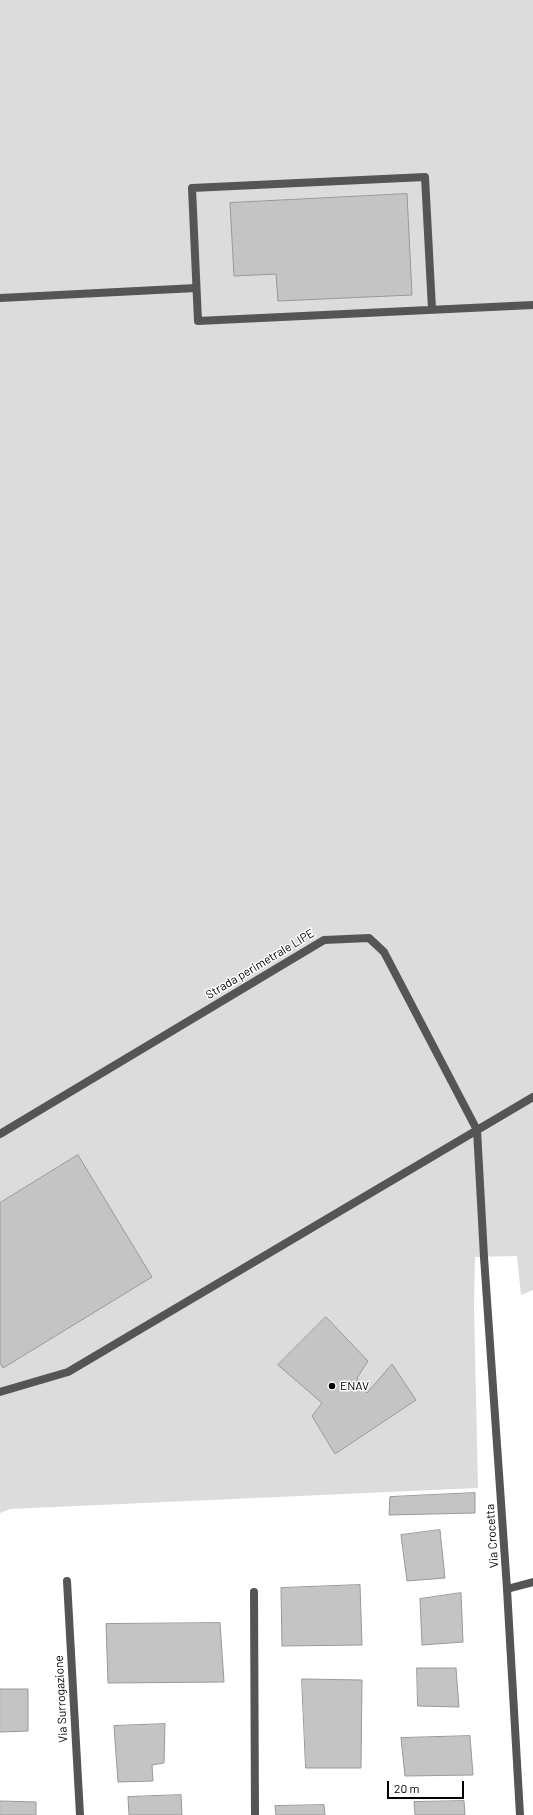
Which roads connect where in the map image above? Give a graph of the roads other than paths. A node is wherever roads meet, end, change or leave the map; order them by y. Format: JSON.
{"nodes":[{"id":1,"x":196,"y":288,"type":"junction"},
{"id":2,"x":0,"y":298,"type":"edge"},
{"id":3,"x":533,"y":305,"type":"edge"},
{"id":4,"x":432,"y":309,"type":"junction"},
{"id":5,"x":533,"y":1097,"type":"edge"},
{"id":6,"x":477,"y":1130,"type":"junction"},
{"id":7,"x":0,"y":1134,"type":"edge"},
{"id":8,"x":484,"y":1256,"type":"joint"},
{"id":9,"x":0,"y":1392,"type":"edge"},
{"id":10,"x":67,"y":1581,"type":"dead end"},
{"id":11,"x":533,"y":1582,"type":"edge"},
{"id":12,"x":507,"y":1590,"type":"junction"},
{"id":13,"x":254,"y":1592,"type":"dead end"},
{"id":14,"x":80,"y":1815,"type":"edge"},
{"id":15,"x":255,"y":1815,"type":"edge"},
{"id":16,"x":520,"y":1815,"type":"edge"}],
"edges":[{"from":1,"to":2,"type":"street"},
{"from":1,"to":4,"type":"street"},
{"from":1,"to":4,"type":"street"},
{"from":3,"to":4,"type":"street"},
{"from":5,"to":6,"type":"street"},
{"from":6,"to":7,"type":"street","name":"Strada perimetrale LIPE"},
{"from":6,"to":8,"type":"street","name":"Strada perimetrale LIPE"},
{"from":6,"to":9,"type":"street"},
{"from":8,"to":12,"type":"street","name":"Via Crocetta"},
{"from":10,"to":14,"type":"street","name":"Via Surrogazione"},
{"from":11,"to":12,"type":"street"},
{"from":12,"to":16,"type":"street","name":"Via Crocetta"},
{"from":13,"to":15,"type":"street"}]}
